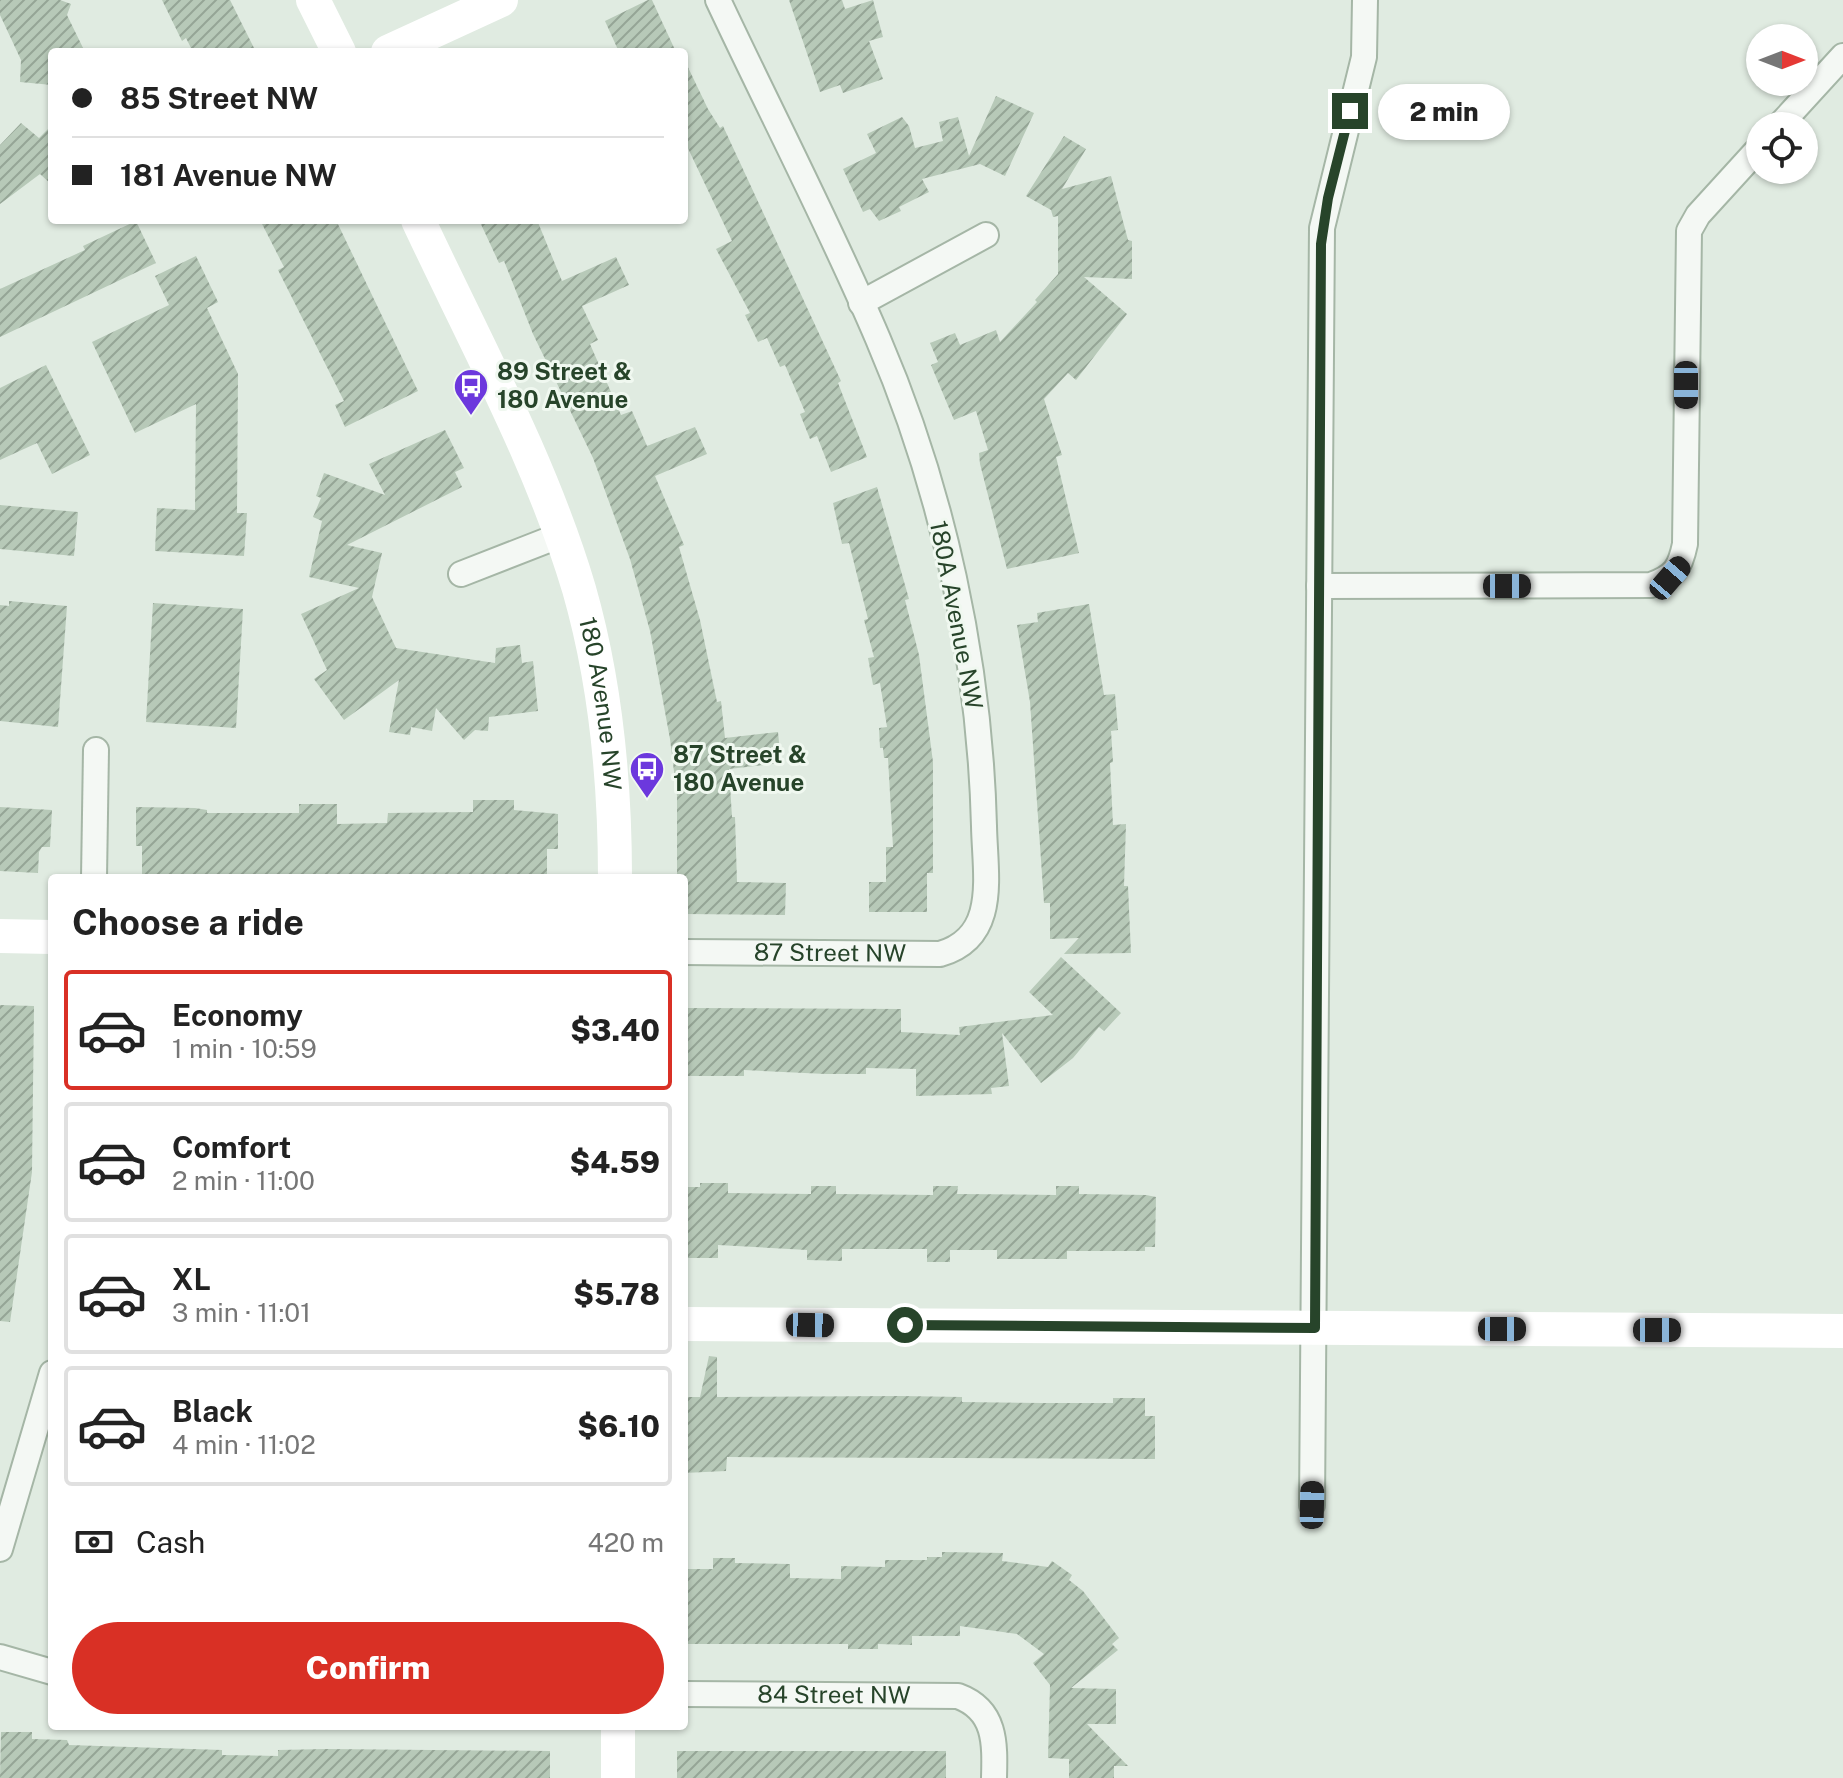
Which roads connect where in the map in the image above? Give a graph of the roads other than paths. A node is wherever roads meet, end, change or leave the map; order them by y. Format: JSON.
{"nodes":[{"id":1,"x":313,"y":0,"type":"edge"},
{"id":2,"x":501,"y":0,"type":"edge"},
{"id":3,"x":718,"y":0,"type":"edge"},
{"id":4,"x":1365,"y":0,"type":"edge"},
{"id":5,"x":337,"y":48,"type":"edge"},
{"id":6,"x":397,"y":48,"type":"edge"},
{"id":7,"x":1843,"y":56,"type":"edge"},
{"id":8,"x":1792,"y":112,"type":"edge"},
{"id":9,"x":1746,"y":162,"type":"edge"},
{"id":10,"x":420,"y":224,"type":"edge"},
{"id":11,"x":986,"y":235,"type":"dead end"},
{"id":12,"x":861,"y":303,"type":"junction"},
{"id":13,"x":561,"y":535,"type":"junction"},
{"id":14,"x":461,"y":574,"type":"dead end"},
{"id":15,"x":1319,"y":586,"type":"junction"},
{"id":16,"x":96,"y":750,"type":"dead end"},
{"id":17,"x":94,"y":874,"type":"edge"},
{"id":18,"x":615,"y":874,"type":"edge"},
{"id":19,"x":0,"y":936,"type":"edge"},
{"id":20,"x":48,"y":937,"type":"edge"},
{"id":21,"x":973,"y":937,"type":"joint"},
{"id":22,"x":688,"y":952,"type":"edge"},
{"id":23,"x":688,"y":1324,"type":"edge"},
{"id":24,"x":1315,"y":1328,"type":"junction"},
{"id":25,"x":1843,"y":1331,"type":"edge"},
{"id":26,"x":48,"y":1387,"type":"edge"},
{"id":27,"x":1312,"y":1505,"type":"dead end"},
{"id":28,"x":0,"y":1549,"type":"edge"},
{"id":29,"x":0,"y":1657,"type":"edge"},
{"id":30,"x":48,"y":1671,"type":"edge"},
{"id":31,"x":688,"y":1694,"type":"edge"},
{"id":32,"x":618,"y":1730,"type":"edge"},
{"id":33,"x":618,"y":1778,"type":"edge"},
{"id":34,"x":994,"y":1778,"type":"edge"}],
"edges":[{"from":1,"to":5,"type":"street"},
{"from":2,"to":6,"type":"street"},
{"from":3,"to":12,"type":"street","name":"180A Avenue NW"},
{"from":4,"to":15,"type":"street"},
{"from":7,"to":8,"type":"street"},
{"from":9,"to":15,"type":"street"},
{"from":10,"to":13,"type":"street","name":"180 Avenue NW"},
{"from":11,"to":12,"type":"street"},
{"from":12,"to":21,"type":"street","name":"180A Avenue NW"},
{"from":13,"to":14,"type":"street"},
{"from":13,"to":18,"type":"street","name":"180 Avenue NW"},
{"from":15,"to":24,"type":"street"},
{"from":16,"to":17,"type":"street"},
{"from":19,"to":20,"type":"street"},
{"from":21,"to":22,"type":"street","name":"87 Street NW"},
{"from":23,"to":24,"type":"street"},
{"from":24,"to":25,"type":"street"},
{"from":24,"to":27,"type":"street"},
{"from":26,"to":28,"type":"street"},
{"from":29,"to":30,"type":"street"},
{"from":31,"to":34,"type":"street","name":"84 Street NW"},
{"from":32,"to":33,"type":"street"}]}
